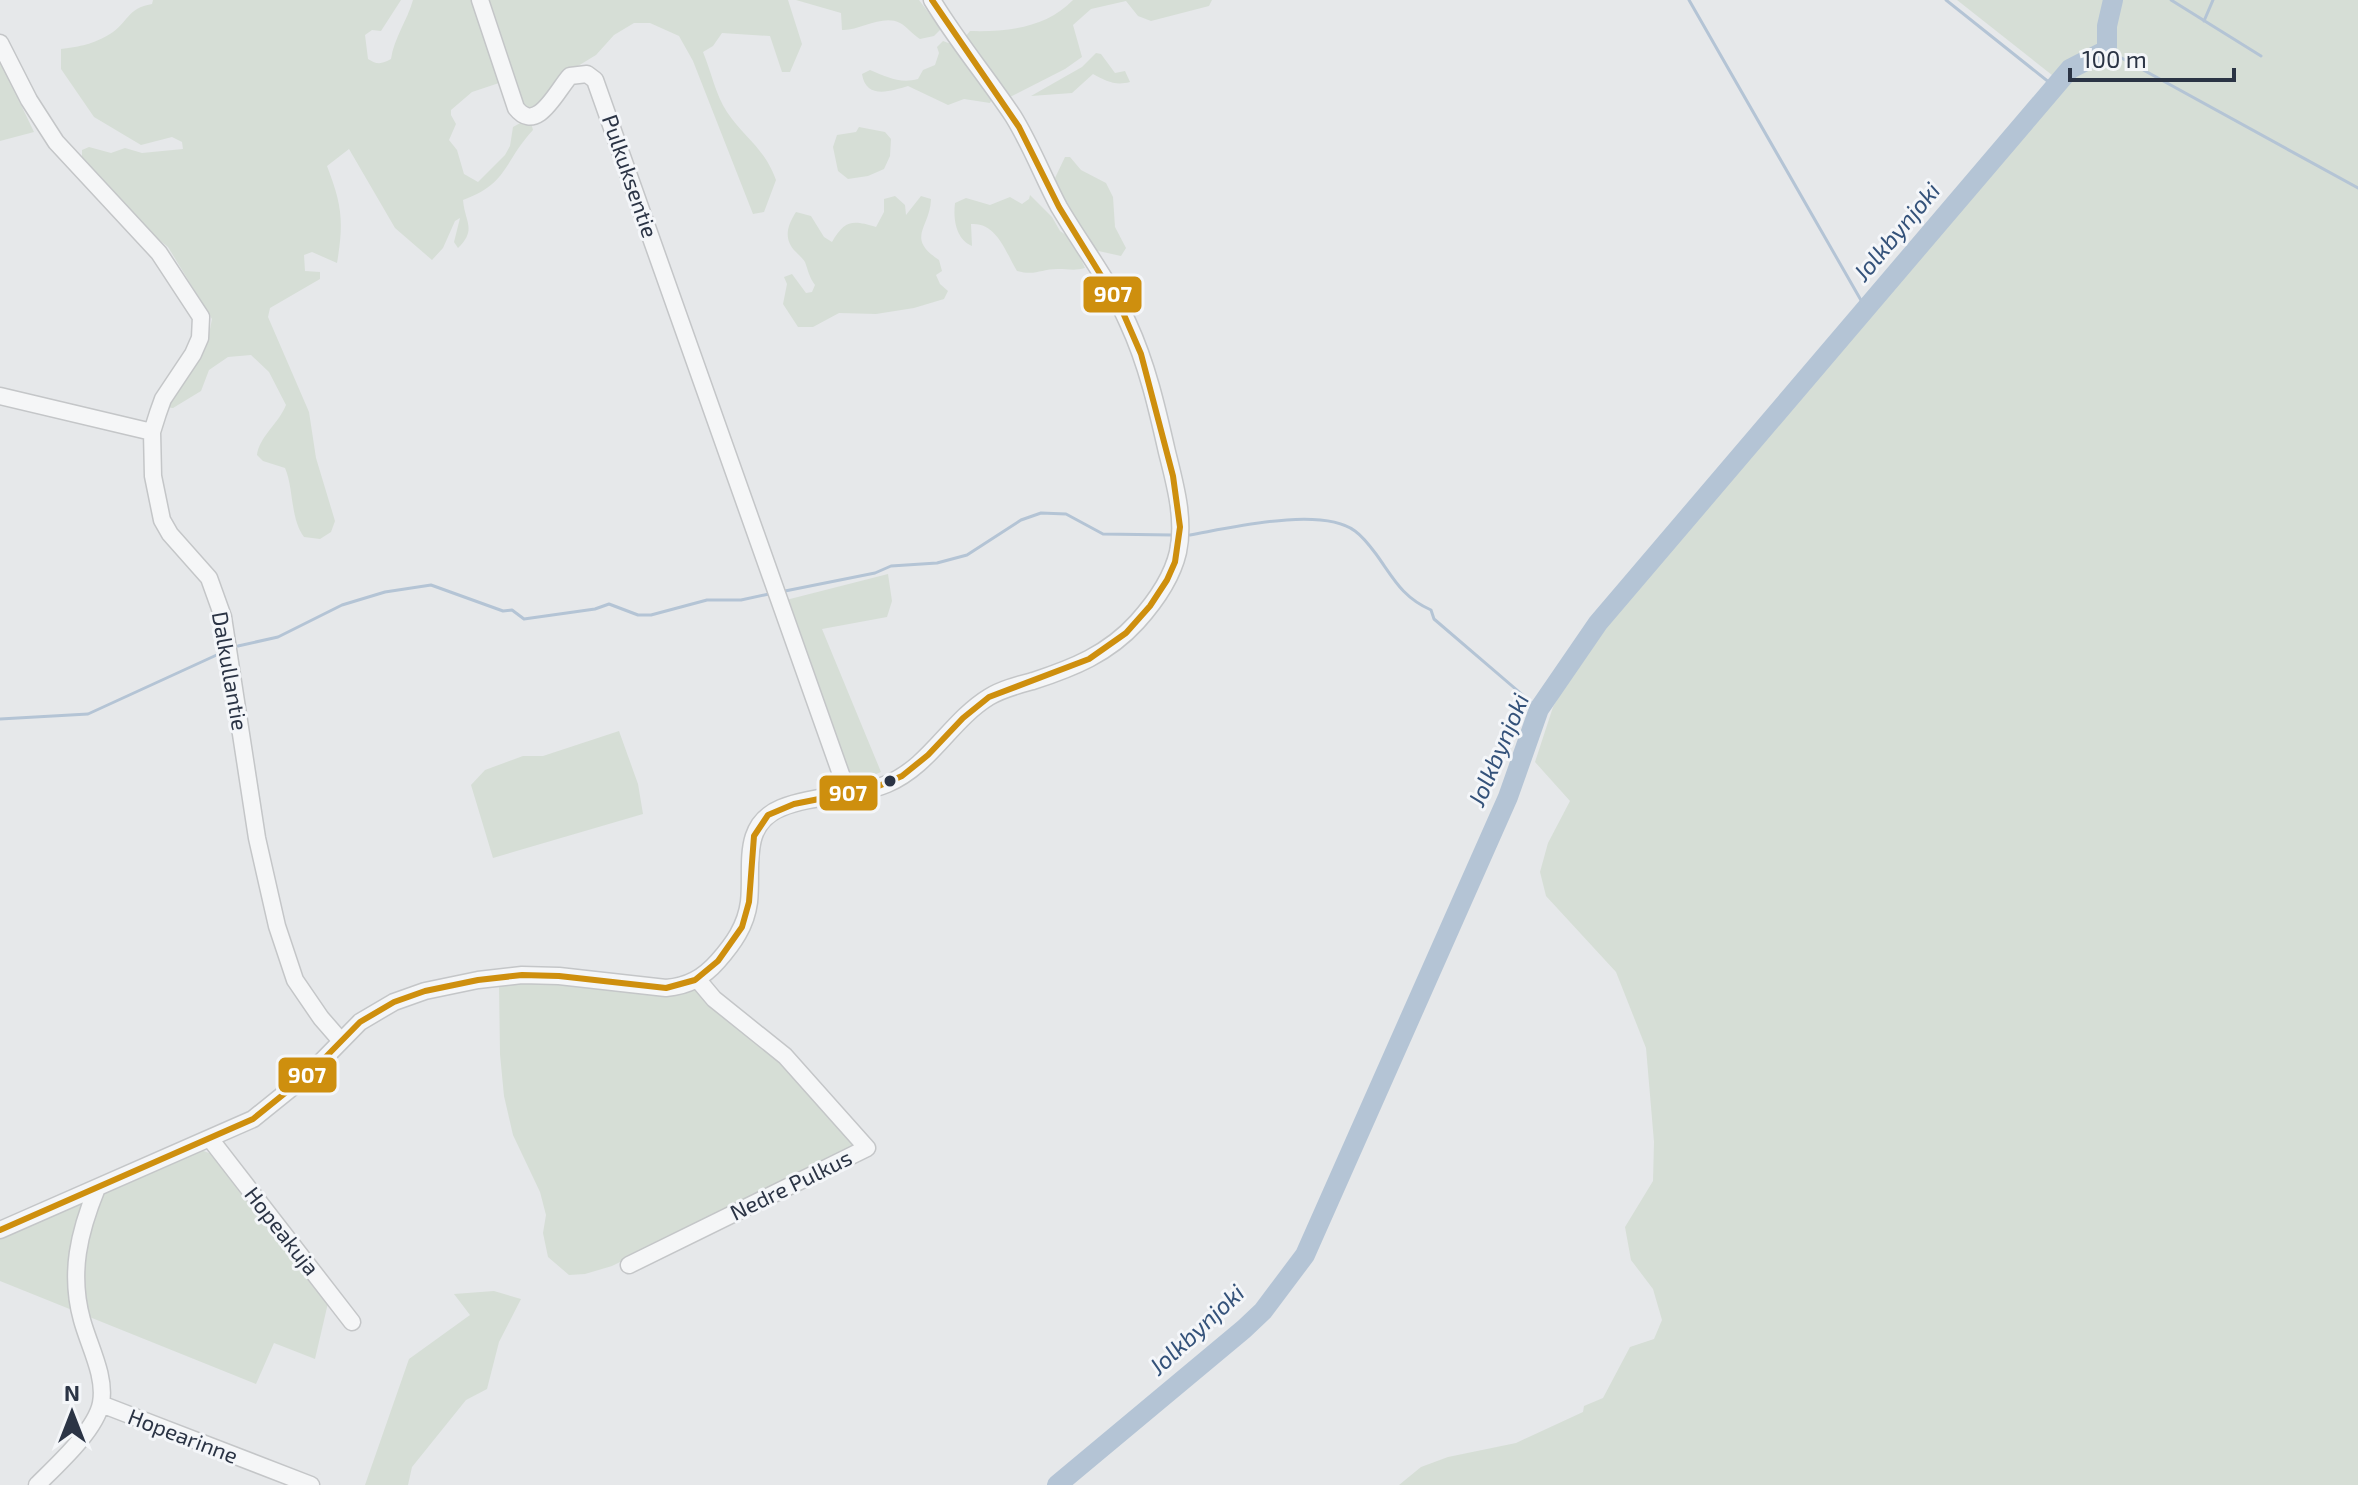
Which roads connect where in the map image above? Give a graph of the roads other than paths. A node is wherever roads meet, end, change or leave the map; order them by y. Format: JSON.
{"nodes":[{"id":1,"x":480,"y":0,"type":"edge"},
{"id":2,"x":932,"y":0,"type":"edge"},
{"id":3,"x":0,"y":43,"type":"edge"},
{"id":4,"x":0,"y":396,"type":"edge"},
{"id":5,"x":152,"y":432,"type":"junction"},
{"id":6,"x":848,"y":794,"type":"junction"},
{"id":7,"x":698,"y":980,"type":"junction"},
{"id":8,"x":341,"y":1041,"type":"junction"},
{"id":9,"x":211,"y":1140,"type":"junction"},
{"id":10,"x":97,"y":1188,"type":"junction"},
{"id":11,"x":0,"y":1230,"type":"edge"},
{"id":12,"x":629,"y":1265,"type":"dead end"},
{"id":13,"x":352,"y":1322,"type":"dead end"},
{"id":14,"x":101,"y":1404,"type":"junction"},
{"id":15,"x":280,"y":1479,"type":"edge"},
{"id":16,"x":37,"y":1485,"type":"edge"},
{"id":17,"x":311,"y":1485,"type":"edge"}],
"edges":[{"from":1,"to":6,"type":"street","name":"Pulkuksentie"},
{"from":2,"to":6,"type":"street"},
{"from":3,"to":5,"type":"street","name":"Dalkullantie"},
{"from":4,"to":5,"type":"street"},
{"from":5,"to":8,"type":"street","name":"Dalkullantie"},
{"from":6,"to":7,"type":"street"},
{"from":7,"to":8,"type":"street"},
{"from":7,"to":12,"type":"street","name":"Nedre Pulkus"},
{"from":8,"to":9,"type":"street"},
{"from":9,"to":10,"type":"street"},
{"from":9,"to":13,"type":"street","name":"Hopeakuja"},
{"from":10,"to":11,"type":"street"},
{"from":10,"to":14,"type":"street"},
{"from":14,"to":15,"type":"street","name":"Hopearinne"},
{"from":14,"to":16,"type":"street"},
{"from":15,"to":17,"type":"street","name":"Hopearinne"}]}
